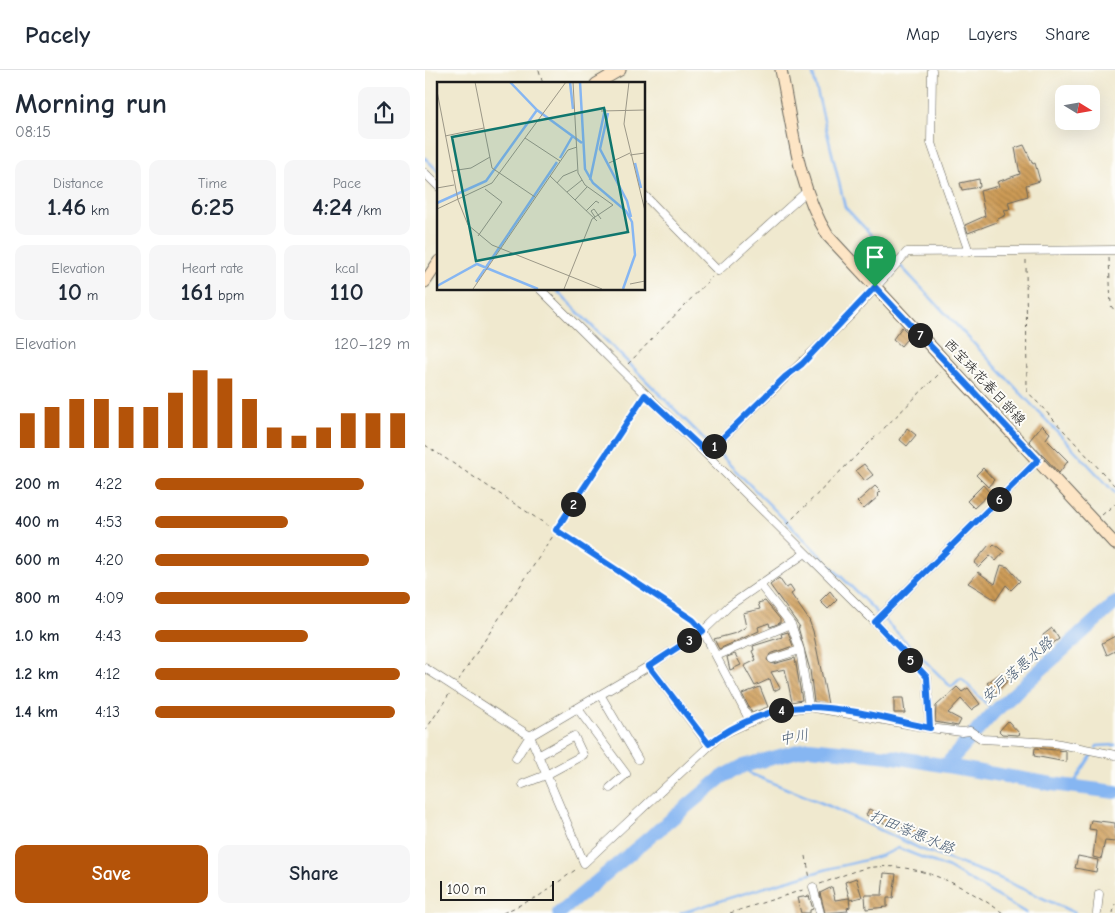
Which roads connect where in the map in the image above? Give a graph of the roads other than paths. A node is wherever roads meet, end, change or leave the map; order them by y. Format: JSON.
{"nodes":[{"id":1,"x":620,"y":70,"type":"edge"},
{"id":2,"x":781,"y":70,"type":"edge"},
{"id":3,"x":932,"y":70,"type":"edge"},
{"id":4,"x":599,"y":82,"type":"edge"},
{"id":5,"x":425,"y":173,"type":"edge"},
{"id":6,"x":437,"y":184,"type":"edge"},
{"id":7,"x":806,"y":192,"type":"junction"},
{"id":8,"x":645,"y":196,"type":"edge"},
{"id":9,"x":1112,"y":250,"type":"edge"},
{"id":10,"x":969,"y":252,"type":"junction"},
{"id":11,"x":437,"y":264,"type":"edge"},
{"id":12,"x":425,"y":282,"type":"edge"},
{"id":13,"x":875,"y":287,"type":"junction"},
{"id":14,"x":541,"y":290,"type":"edge"},
{"id":15,"x":707,"y":453,"type":"junction"},
{"id":16,"x":1038,"y":460,"type":"junction"},
{"id":17,"x":1115,"y":544,"type":"edge"},
{"id":18,"x":804,"y":554,"type":"junction"},
{"id":19,"x":760,"y":585,"type":"junction"},
{"id":20,"x":875,"y":622,"type":"junction"},
{"id":21,"x":791,"y":624,"type":"junction"},
{"id":22,"x":703,"y":631,"type":"junction"},
{"id":23,"x":800,"y":650,"type":"junction"},
{"id":24,"x":716,"y":656,"type":"junction"},
{"id":25,"x":772,"y":659,"type":"dead end"},
{"id":26,"x":649,"y":666,"type":"junction"},
{"id":27,"x":425,"y":668,"type":"edge"},
{"id":28,"x":601,"y":696,"type":"junction"},
{"id":29,"x":809,"y":707,"type":"junction"},
{"id":30,"x":579,"y":709,"type":"junction"},
{"id":31,"x":750,"y":721,"type":"junction"},
{"id":32,"x":930,"y":728,"type":"junction"},
{"id":33,"x":530,"y":736,"type":"junction"},
{"id":34,"x":709,"y":744,"type":"junction"},
{"id":35,"x":1115,"y":755,"type":"edge"},
{"id":36,"x":538,"y":756,"type":"junction"},
{"id":37,"x":516,"y":758,"type":"dead end"},
{"id":38,"x":638,"y":759,"type":"dead end"},
{"id":39,"x":546,"y":775,"type":"junction"},
{"id":40,"x":523,"y":784,"type":"dead end"},
{"id":41,"x":610,"y":788,"type":"dead end"},
{"id":42,"x":813,"y":886,"type":"road end"},
{"id":43,"x":1099,"y":894,"type":"dead end"},
{"id":44,"x":820,"y":913,"type":"edge"},
{"id":45,"x":1097,"y":913,"type":"edge"}],
"edges":[{"from":1,"to":4,"type":"main road"},
{"from":2,"to":7,"type":"main road","name":"西宝珠花春日部線"},
{"from":3,"to":10,"type":"street"},
{"from":5,"to":6,"type":"street"},
{"from":7,"to":8,"type":"street"},
{"from":7,"to":13,"type":"main road","name":"西宝珠花春日部線"},
{"from":9,"to":10,"type":"street"},
{"from":10,"to":13,"type":"street"},
{"from":11,"to":12,"type":"main road"},
{"from":13,"to":15,"type":"street"},
{"from":13,"to":16,"type":"main road","name":"西宝珠花春日部線"},
{"from":14,"to":15,"type":"street"},
{"from":15,"to":18,"type":"street"},
{"from":16,"to":17,"type":"main road","name":"西宝珠花春日部線"},
{"from":16,"to":20,"type":"street"},
{"from":18,"to":19,"type":"street"},
{"from":18,"to":20,"type":"street"},
{"from":19,"to":21,"type":"street"},
{"from":19,"to":22,"type":"street"},
{"from":20,"to":32,"type":"street"},
{"from":21,"to":23,"type":"street"},
{"from":21,"to":24,"type":"street"},
{"from":22,"to":24,"type":"street"},
{"from":22,"to":26,"type":"street"},
{"from":23,"to":25,"type":"street"},
{"from":23,"to":29,"type":"street"},
{"from":24,"to":31,"type":"street"},
{"from":26,"to":28,"type":"street"},
{"from":26,"to":34,"type":"street"},
{"from":27,"to":33,"type":"street"},
{"from":28,"to":30,"type":"street"},
{"from":28,"to":38,"type":"street"},
{"from":29,"to":31,"type":"street"},
{"from":29,"to":32,"type":"street"},
{"from":30,"to":33,"type":"street"},
{"from":30,"to":41,"type":"street"},
{"from":31,"to":34,"type":"street"},
{"from":32,"to":35,"type":"street"},
{"from":33,"to":36,"type":"street"},
{"from":33,"to":37,"type":"street"},
{"from":34,"to":39,"type":"street"},
{"from":36,"to":39,"type":"street"},
{"from":36,"to":39,"type":"street"},
{"from":39,"to":40,"type":"street"},
{"from":42,"to":44,"type":"street"},
{"from":43,"to":45,"type":"street"}]}
